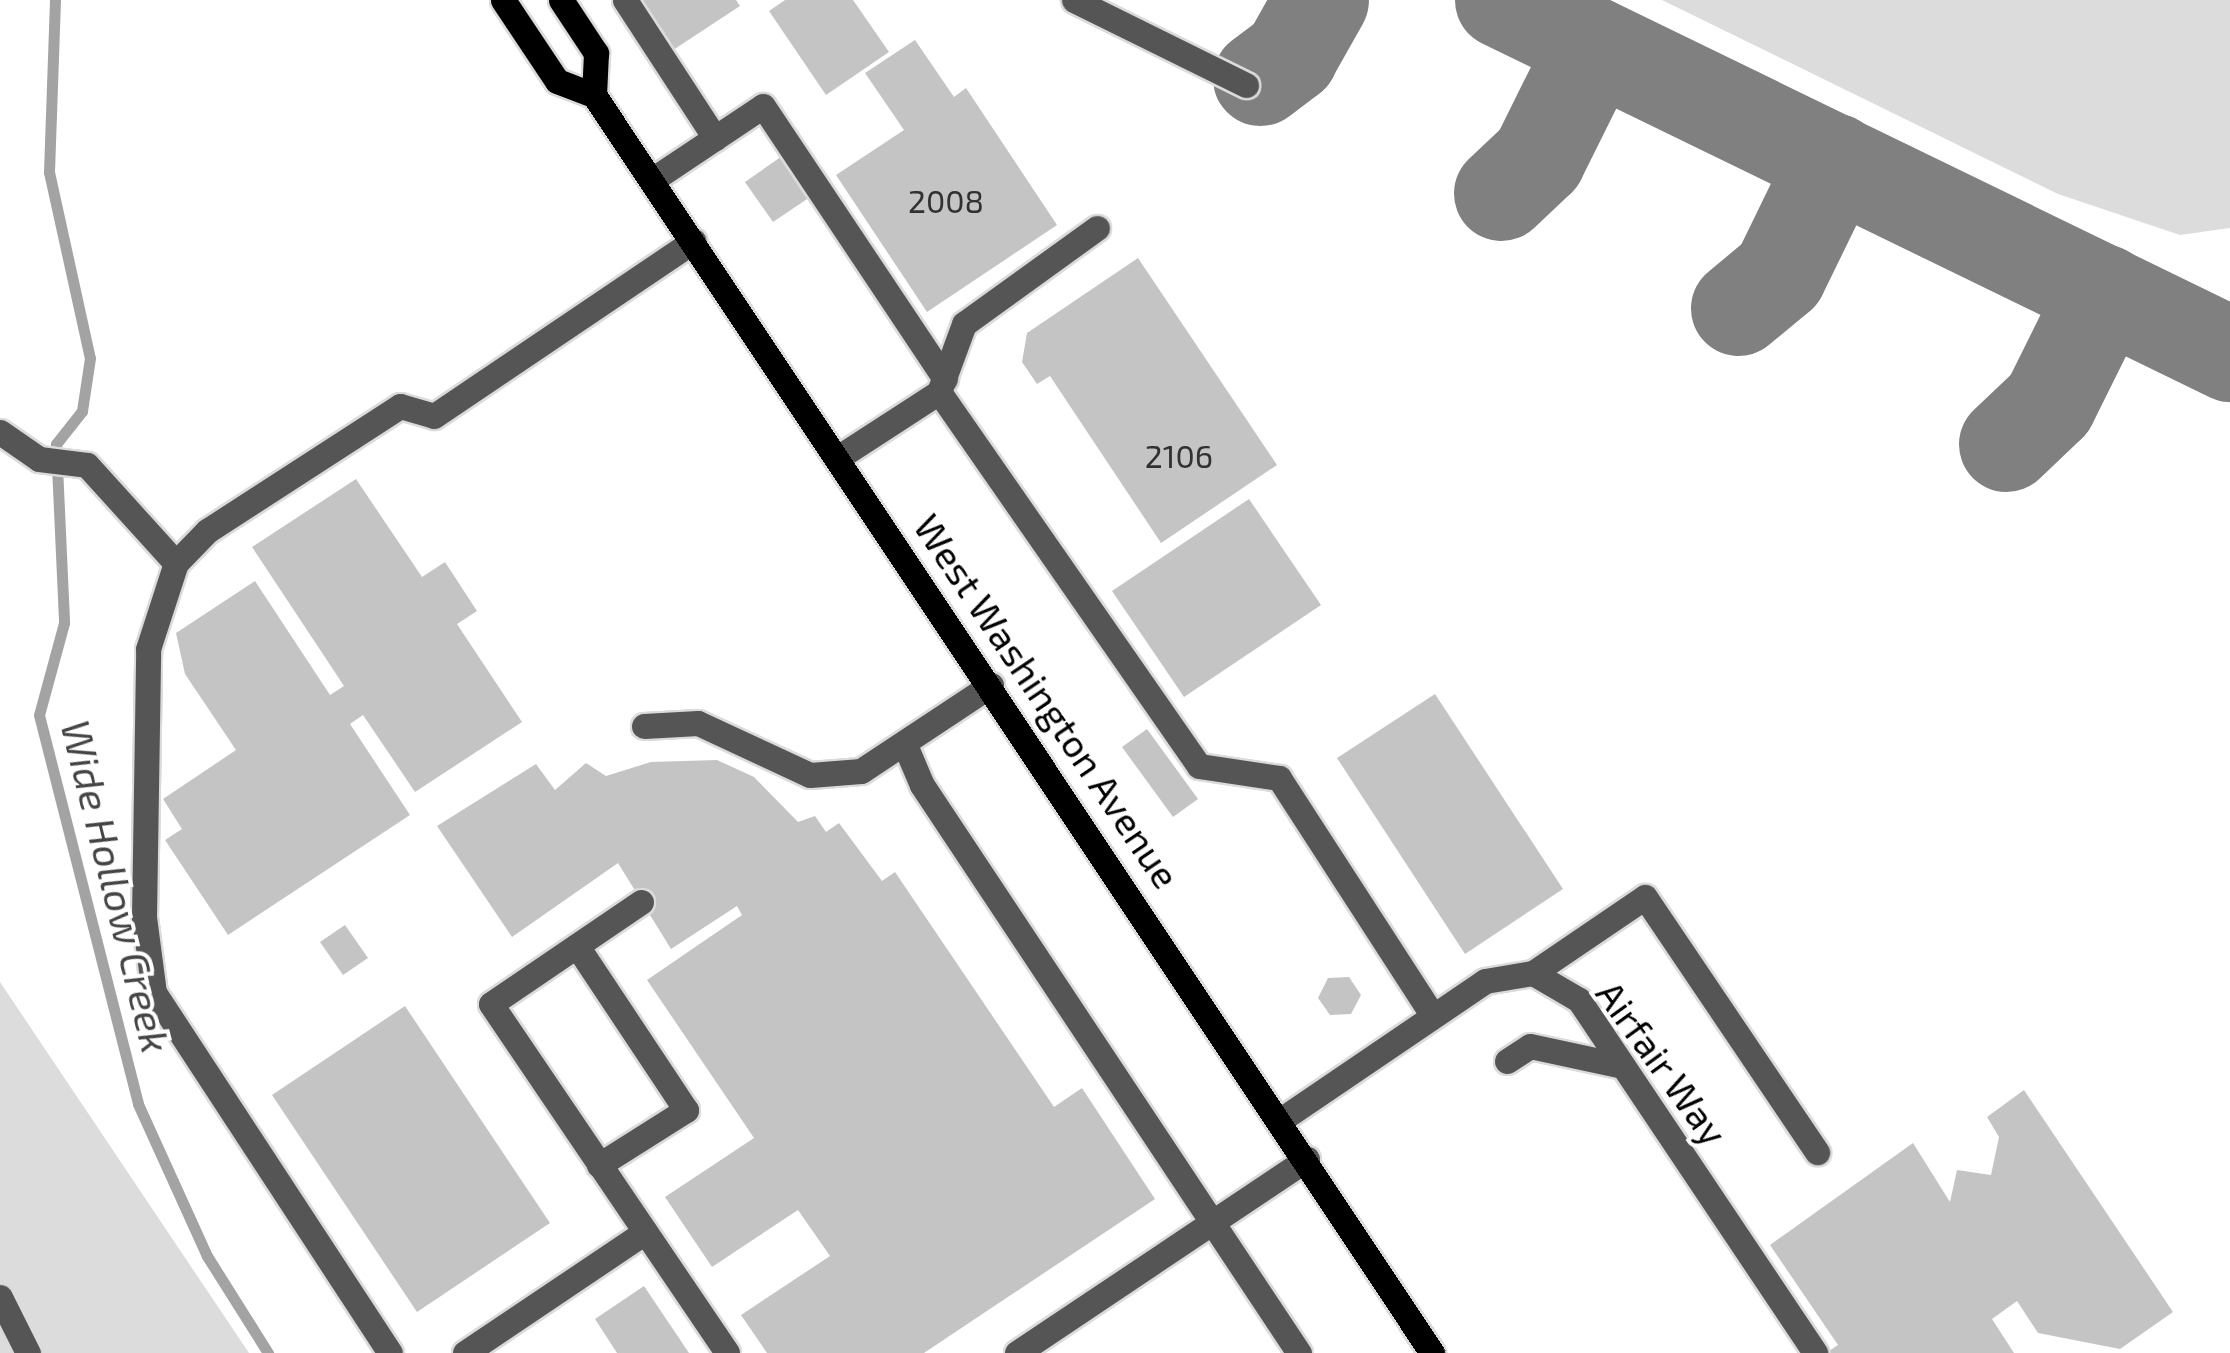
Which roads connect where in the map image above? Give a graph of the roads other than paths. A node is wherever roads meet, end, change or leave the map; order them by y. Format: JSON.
{"nodes":[{"id":1,"x":502,"y":0,"type":"edge"},
{"id":2,"x":561,"y":0,"type":"edge"},
{"id":3,"x":625,"y":0,"type":"edge"},
{"id":4,"x":1074,"y":0,"type":"edge"},
{"id":5,"x":1246,"y":85,"type":"dead end"},
{"id":6,"x":594,"y":95,"type":"junction"},
{"id":7,"x":715,"y":138,"type":"junction"},
{"id":8,"x":652,"y":180,"type":"junction"},
{"id":9,"x":1097,"y":228,"type":"dead end"},
{"id":10,"x":693,"y":241,"type":"junction"},
{"id":11,"x":942,"y":385,"type":"junction"},
{"id":12,"x":0,"y":432,"type":"edge"},
{"id":13,"x":839,"y":457,"type":"junction"},
{"id":14,"x":176,"y":563,"type":"junction"},
{"id":15,"x":992,"y":685,"type":"junction"},
{"id":16,"x":644,"y":726,"type":"dead end"},
{"id":17,"x":905,"y":745,"type":"junction"},
{"id":18,"x":641,"y":902,"type":"dead end"},
{"id":19,"x":577,"y":946,"type":"junction"},
{"id":20,"x":1533,"y":973,"type":"junction"},
{"id":21,"x":1434,"y":1016,"type":"junction"},
{"id":22,"x":1507,"y":1061,"type":"dead end"},
{"id":23,"x":1623,"y":1066,"type":"junction"},
{"id":24,"x":1282,"y":1120,"type":"junction"},
{"id":25,"x":1817,"y":1152,"type":"dead end"},
{"id":26,"x":1307,"y":1159,"type":"junction"},
{"id":27,"x":599,"y":1165,"type":"junction"},
{"id":28,"x":1213,"y":1222,"type":"junction"},
{"id":29,"x":644,"y":1232,"type":"junction"},
{"id":30,"x":0,"y":1297,"type":"edge"},
{"id":31,"x":28,"y":1353,"type":"edge"},
{"id":32,"x":390,"y":1353,"type":"edge"},
{"id":33,"x":465,"y":1353,"type":"edge"},
{"id":34,"x":727,"y":1353,"type":"edge"},
{"id":35,"x":1017,"y":1353,"type":"edge"},
{"id":36,"x":1299,"y":1353,"type":"edge"},
{"id":37,"x":1432,"y":1353,"type":"edge"},
{"id":38,"x":1815,"y":1353,"type":"edge"}],
"edges":[{"from":1,"to":6,"type":"main road","name":"West Washington Avenue"},
{"from":2,"to":6,"type":"main road"},
{"from":3,"to":7,"type":"lane"},
{"from":4,"to":5,"type":"lane"},
{"from":6,"to":8,"type":"main road","name":"West Washington Avenue"},
{"from":7,"to":8,"type":"lane"},
{"from":7,"to":11,"type":"lane"},
{"from":8,"to":10,"type":"main road","name":"West Washington Avenue"},
{"from":9,"to":11,"type":"lane"},
{"from":10,"to":13,"type":"main road","name":"West Washington Avenue"},
{"from":10,"to":14,"type":"lane"},
{"from":11,"to":13,"type":"lane"},
{"from":11,"to":21,"type":"lane"},
{"from":12,"to":14,"type":"lane"},
{"from":13,"to":15,"type":"main road","name":"West Washington Avenue"},
{"from":14,"to":32,"type":"lane"},
{"from":15,"to":17,"type":"lane"},
{"from":15,"to":24,"type":"main road","name":"West Washington Avenue"},
{"from":16,"to":17,"type":"lane"},
{"from":17,"to":28,"type":"lane"},
{"from":18,"to":19,"type":"lane"},
{"from":19,"to":27,"type":"lane"},
{"from":19,"to":27,"type":"lane"},
{"from":20,"to":21,"type":"lane"},
{"from":20,"to":23,"type":"lane","name":"Airfair Way"},
{"from":20,"to":25,"type":"lane"},
{"from":21,"to":24,"type":"lane"},
{"from":22,"to":23,"type":"lane"},
{"from":23,"to":38,"type":"lane","name":"Airfair Way"},
{"from":24,"to":26,"type":"main road","name":"West Washington Avenue"},
{"from":26,"to":28,"type":"lane"},
{"from":26,"to":37,"type":"main road","name":"West Washington Avenue"},
{"from":27,"to":29,"type":"lane"},
{"from":28,"to":35,"type":"lane"},
{"from":28,"to":36,"type":"lane"},
{"from":29,"to":33,"type":"lane"},
{"from":29,"to":34,"type":"lane"},
{"from":30,"to":31,"type":"lane"}]}
